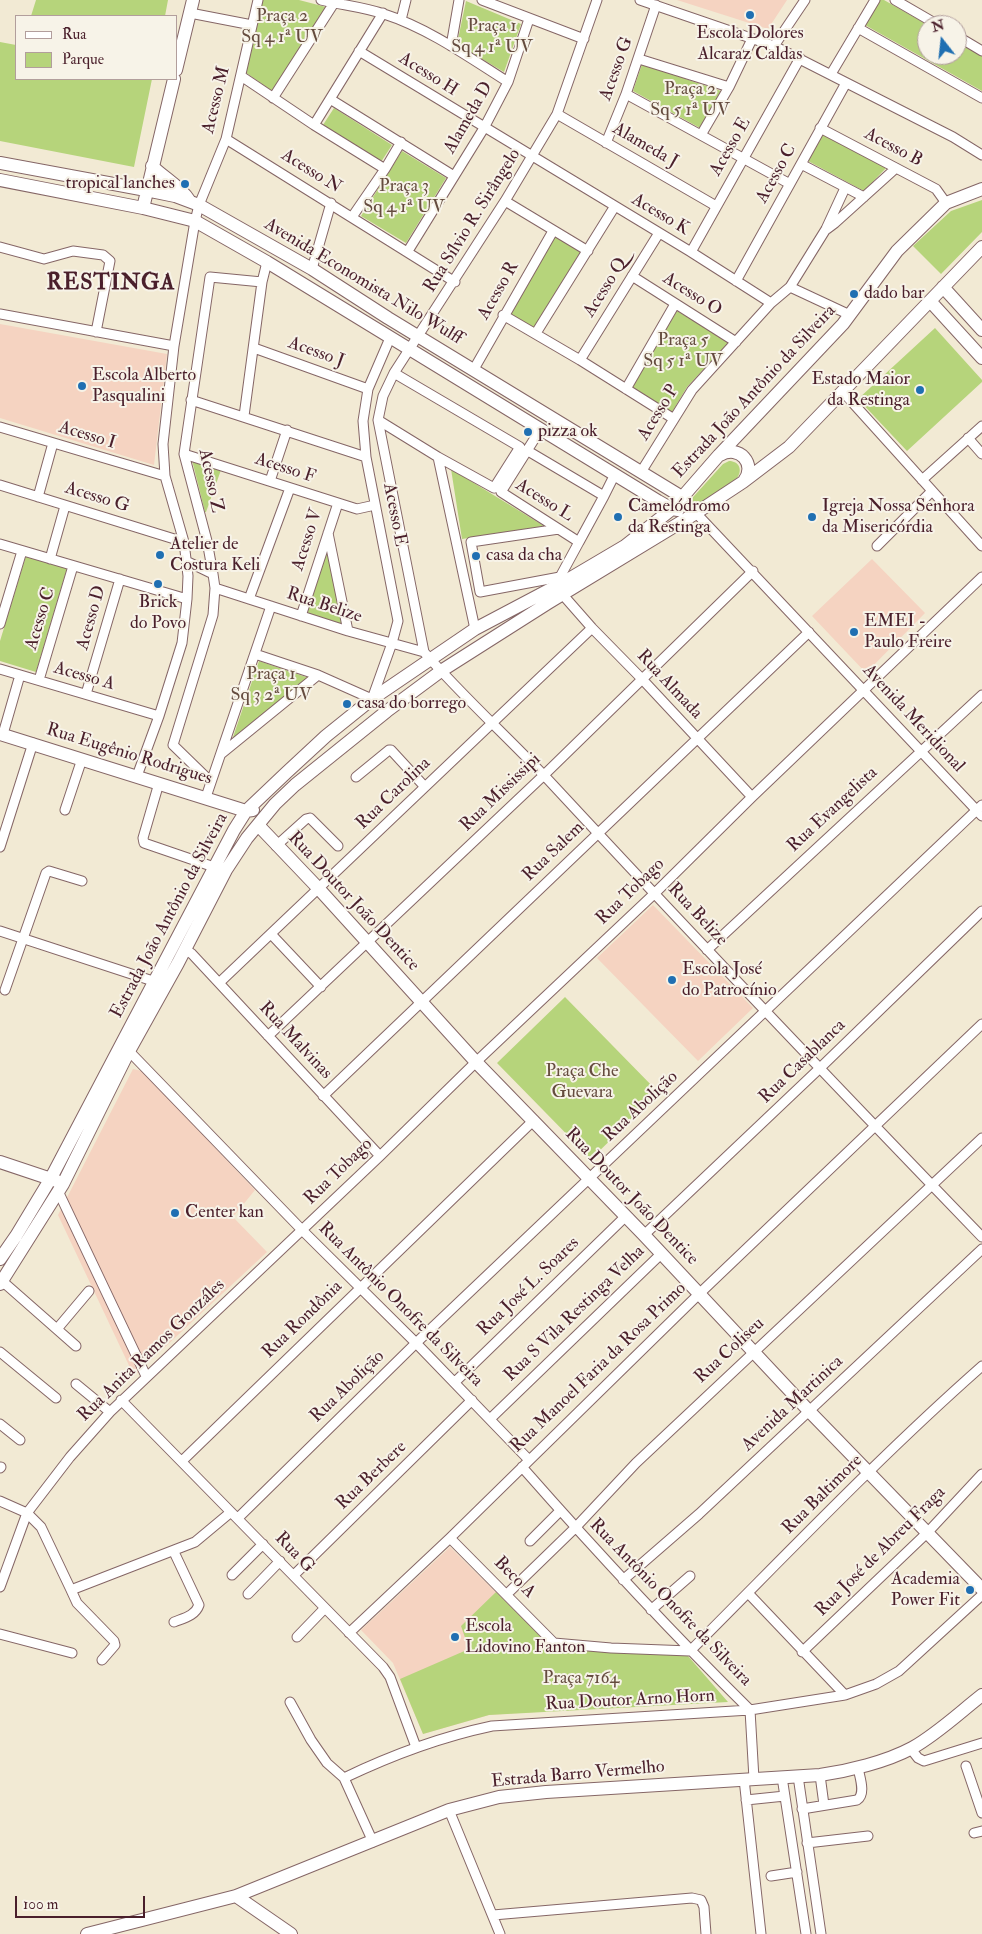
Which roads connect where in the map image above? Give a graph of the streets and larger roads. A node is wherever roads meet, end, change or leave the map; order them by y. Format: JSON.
{"nodes":[{"id":1,"x":194,"y":0,"type":"edge"},
{"id":2,"x":258,"y":0,"type":"edge"},
{"id":3,"x":321,"y":0,"type":"edge"},
{"id":4,"x":406,"y":0,"type":"edge"},
{"id":5,"x":459,"y":0,"type":"edge"},
{"id":6,"x":482,"y":0,"type":"edge"},
{"id":7,"x":597,"y":0,"type":"edge"},
{"id":8,"x":640,"y":0,"type":"edge"},
{"id":9,"x":805,"y":0,"type":"edge"},
{"id":10,"x":875,"y":0,"type":"edge"},
{"id":11,"x":895,"y":0,"type":"edge"},
{"id":12,"x":334,"y":3,"type":"junction"},
{"id":13,"x":656,"y":5,"type":"junction"},
{"id":14,"x":190,"y":13,"type":"junction"},
{"id":15,"x":383,"y":13,"type":"junction"},
{"id":16,"x":921,"y":15,"type":"edge"},
{"id":17,"x":529,"y":19,"type":"junction"},
{"id":18,"x":401,"y":20,"type":"junction"},
{"id":19,"x":252,"y":25,"type":"junction"},
{"id":20,"x":858,"y":28,"type":"junction"},
{"id":21,"x":584,"y":39,"type":"junction"},
{"id":22,"x":752,"y":39,"type":"junction"},
{"id":23,"x":967,"y":42,"type":"edge"},
{"id":24,"x":451,"y":46,"type":"junction"},
{"id":25,"x":774,"y":46,"type":"junction"},
{"id":26,"x":359,"y":51,"type":"junction"},
{"id":27,"x":982,"y":51,"type":"edge"},
{"id":28,"x":800,"y":58,"type":"junction"},
{"id":29,"x":638,"y":59,"type":"junction"},
{"id":30,"x":178,"y":62,"type":"edge"},
{"id":31,"x":831,"y":74,"type":"junction"},
{"id":32,"x":240,"y":76,"type":"junction"},
{"id":33,"x":174,"y":80,"type":"edge"},
{"id":34,"x":508,"y":82,"type":"junction"},
{"id":35,"x":846,"y":82,"type":"junction"},
{"id":36,"x":730,"y":87,"type":"junction"},
{"id":37,"x":626,"y":94,"type":"junction"},
{"id":38,"x":273,"y":98,"type":"junction"},
{"id":39,"x":982,"y":98,"type":"edge"},
{"id":40,"x":330,"y":99,"type":"junction"},
{"id":41,"x":557,"y":114,"type":"junction"},
{"id":42,"x":314,"y":125,"type":"junction"},
{"id":43,"x":484,"y":128,"type":"junction"},
{"id":44,"x":820,"y":128,"type":"junction"},
{"id":45,"x":701,"y":135,"type":"junction"},
{"id":46,"x":226,"y":139,"type":"junction"},
{"id":47,"x":400,"y":142,"type":"junction"},
{"id":48,"x":606,"y":143,"type":"junction"},
{"id":49,"x":982,"y":155,"type":"edge"},
{"id":50,"x":532,"y":156,"type":"junction"},
{"id":51,"x":744,"y":158,"type":"junction"},
{"id":52,"x":0,"y":163,"type":"edge"},
{"id":53,"x":801,"y":164,"type":"junction"},
{"id":54,"x":152,"y":166,"type":"junction"},
{"id":55,"x":896,"y":168,"type":"junction"},
{"id":56,"x":385,"y":169,"type":"junction"},
{"id":57,"x":454,"y":176,"type":"junction"},
{"id":58,"x":0,"y":180,"type":"edge"},
{"id":59,"x":790,"y":184,"type":"junction"},
{"id":60,"x":845,"y":188,"type":"junction"},
{"id":61,"x":982,"y":189,"type":"edge"},
{"id":62,"x":146,"y":190,"type":"junction"},
{"id":63,"x":864,"y":196,"type":"junction"},
{"id":64,"x":505,"y":202,"type":"junction"},
{"id":65,"x":195,"y":203,"type":"junction"},
{"id":66,"x":331,"y":203,"type":"junction"},
{"id":67,"x":946,"y":203,"type":"junction"},
{"id":68,"x":615,"y":206,"type":"junction"},
{"id":69,"x":716,"y":206,"type":"junction"},
{"id":70,"x":143,"y":208,"type":"junction"},
{"id":71,"x":352,"y":217,"type":"junction"},
{"id":72,"x":196,"y":221,"type":"junction"},
{"id":73,"x":826,"y":229,"type":"junction"},
{"id":74,"x":553,"y":231,"type":"junction"},
{"id":75,"x":659,"y":233,"type":"junction"},
{"id":76,"x":0,"y":247,"type":"edge"},
{"id":77,"x":982,"y":247,"type":"edge"},
{"id":78,"x":588,"y":251,"type":"junction"},
{"id":79,"x":408,"y":252,"type":"junction"},
{"id":80,"x":691,"y":252,"type":"junction"},
{"id":81,"x":267,"y":262,"type":"junction"},
{"id":82,"x":312,"y":270,"type":"junction"},
{"id":83,"x":632,"y":276,"type":"junction"},
{"id":84,"x":736,"y":281,"type":"junction"},
{"id":85,"x":262,"y":282,"type":"junction"},
{"id":86,"x":455,"y":282,"type":"junction"},
{"id":87,"x":790,"y":287,"type":"junction"},
{"id":88,"x":943,"y":287,"type":"junction"},
{"id":89,"x":930,"y":301,"type":"junction"},
{"id":90,"x":771,"y":303,"type":"junction"},
{"id":91,"x":675,"y":304,"type":"junction"},
{"id":92,"x":0,"y":314,"type":"edge"},
{"id":93,"x":503,"y":315,"type":"junction"},
{"id":94,"x":850,"y":315,"type":"junction"},
{"id":95,"x":982,"y":330,"type":"edge"},
{"id":96,"x":96,"y":332,"type":"junction"},
{"id":97,"x":536,"y":333,"type":"junction"},
{"id":98,"x":419,"y":337,"type":"junction"},
{"id":99,"x":390,"y":338,"type":"junction"},
{"id":100,"x":736,"y":342,"type":"junction"},
{"id":101,"x":174,"y":346,"type":"junction"},
{"id":102,"x":254,"y":348,"type":"junction"},
{"id":103,"x":410,"y":350,"type":"junction"},
{"id":104,"x":982,"y":358,"type":"edge"},
{"id":105,"x":580,"y":360,"type":"junction"},
{"id":106,"x":474,"y":369,"type":"junction"},
{"id":107,"x":394,"y":373,"type":"junction"},
{"id":108,"x":368,"y":389,"type":"junction"},
{"id":109,"x":626,"y":389,"type":"junction"},
{"id":110,"x":842,"y":391,"type":"junction"},
{"id":111,"x":191,"y":400,"type":"junction"},
{"id":112,"x":244,"y":416,"type":"junction"},
{"id":113,"x":674,"y":419,"type":"junction"},
{"id":114,"x":378,"y":420,"type":"junction"},
{"id":115,"x":982,"y":426,"type":"edge"},
{"id":116,"x":0,"y":427,"type":"edge"},
{"id":117,"x":287,"y":430,"type":"junction"},
{"id":118,"x":540,"y":430,"type":"junction"},
{"id":119,"x":968,"y":438,"type":"junction"},
{"id":120,"x":53,"y":443,"type":"junction"},
{"id":121,"x":528,"y":451,"type":"junction"},
{"id":122,"x":184,"y":454,"type":"junction"},
{"id":123,"x":982,"y":454,"type":"edge"},
{"id":124,"x":719,"y":455,"type":"junction"},
{"id":125,"x":366,"y":457,"type":"junction"},
{"id":126,"x":438,"y":457,"type":"junction"},
{"id":127,"x":641,"y":472,"type":"junction"},
{"id":128,"x":615,"y":474,"type":"junction"},
{"id":129,"x":165,"y":476,"type":"junction"},
{"id":130,"x":922,"y":480,"type":"junction"},
{"id":131,"x":270,"y":481,"type":"junction"},
{"id":132,"x":743,"y":482,"type":"junction"},
{"id":133,"x":0,"y":485,"type":"edge"},
{"id":134,"x":290,"y":488,"type":"junction"},
{"id":135,"x":497,"y":490,"type":"junction"},
{"id":136,"x":932,"y":491,"type":"junction"},
{"id":137,"x":645,"y":493,"type":"junction"},
{"id":138,"x":604,"y":496,"type":"junction"},
{"id":139,"x":38,"y":497,"type":"junction"},
{"id":140,"x":682,"y":497,"type":"junction"},
{"id":141,"x":338,"y":503,"type":"junction"},
{"id":142,"x":375,"y":505,"type":"junction"},
{"id":143,"x":65,"y":506,"type":"junction"},
{"id":144,"x":672,"y":509,"type":"junction"},
{"id":145,"x":696,"y":513,"type":"junction"},
{"id":146,"x":647,"y":528,"type":"junction"},
{"id":147,"x":560,"y":529,"type":"junction"},
{"id":148,"x":328,"y":533,"type":"junction"},
{"id":149,"x":184,"y":542,"type":"junction"},
{"id":150,"x":579,"y":542,"type":"junction"},
{"id":151,"x":0,"y":544,"type":"edge"},
{"id":152,"x":982,"y":545,"type":"edge"},
{"id":153,"x":877,"y":546,"type":"dead end"},
{"id":154,"x":22,"y":551,"type":"junction"},
{"id":155,"x":50,"y":559,"type":"junction"},
{"id":156,"x":186,"y":561,"type":"junction"},
{"id":157,"x":73,"y":566,"type":"junction"},
{"id":158,"x":753,"y":571,"type":"junction"},
{"id":159,"x":213,"y":574,"type":"junction"},
{"id":160,"x":982,"y":577,"type":"edge"},
{"id":161,"x":120,"y":580,"type":"junction"},
{"id":162,"x":562,"y":584,"type":"junction"},
{"id":163,"x":215,"y":588,"type":"junction"},
{"id":164,"x":188,"y":599,"type":"junction"},
{"id":165,"x":248,"y":599,"type":"junction"},
{"id":166,"x":272,"y":606,"type":"junction"},
{"id":167,"x":301,"y":616,"type":"junction"},
{"id":168,"x":0,"y":624,"type":"edge"},
{"id":169,"x":592,"y":628,"type":"junction"},
{"id":170,"x":475,"y":629,"type":"junction"},
{"id":171,"x":348,"y":631,"type":"junction"},
{"id":172,"x":809,"y":632,"type":"junction"},
{"id":173,"x":392,"y":643,"type":"junction"},
{"id":174,"x":255,"y":654,"type":"junction"},
{"id":175,"x":425,"y":658,"type":"junction"},
{"id":176,"x":0,"y":669,"type":"edge"},
{"id":177,"x":441,"y":671,"type":"junction"},
{"id":178,"x":20,"y":675,"type":"junction"},
{"id":179,"x":318,"y":675,"type":"junction"},
{"id":180,"x":642,"y":679,"type":"junction"},
{"id":181,"x":39,"y":680,"type":"junction"},
{"id":182,"x":864,"y":691,"type":"junction"},
{"id":183,"x":86,"y":694,"type":"junction"},
{"id":184,"x":982,"y":695,"type":"edge"},
{"id":185,"x":372,"y":698,"type":"junction"},
{"id":186,"x":387,"y":711,"type":"junction"},
{"id":187,"x":159,"y":716,"type":"junction"},
{"id":188,"x":491,"y":722,"type":"junction"},
{"id":189,"x":1,"y":734,"type":"edge"},
{"id":190,"x":697,"y":740,"type":"junction"},
{"id":191,"x":33,"y":743,"type":"junction"},
{"id":192,"x":922,"y":750,"type":"junction"},
{"id":193,"x":220,"y":755,"type":"junction"},
{"id":194,"x":82,"y":759,"type":"junction"},
{"id":195,"x":544,"y":775,"type":"junction"},
{"id":196,"x":137,"y":776,"type":"junction"},
{"id":197,"x":356,"y":777,"type":"dead end"},
{"id":198,"x":211,"y":782,"type":"junction"},
{"id":199,"x":159,"y":783,"type":"junction"},
{"id":200,"x":424,"y":787,"type":"junction"},
{"id":201,"x":206,"y":797,"type":"junction"},
{"id":202,"x":752,"y":797,"type":"junction"},
{"id":203,"x":275,"y":804,"type":"junction"},
{"id":204,"x":65,"y":810,"type":"dead end"},
{"id":205,"x":980,"y":810,"type":"edge"},
{"id":206,"x":246,"y":811,"type":"junction"},
{"id":207,"x":258,"y":825,"type":"junction"},
{"id":208,"x":598,"y":833,"type":"junction"},
{"id":209,"x":276,"y":846,"type":"junction"},
{"id":210,"x":338,"y":846,"type":"dead end"},
{"id":211,"x":0,"y":847,"type":"edge"},
{"id":212,"x":214,"y":867,"type":"junction"},
{"id":213,"x":82,"y":880,"type":"dead end"},
{"id":214,"x":319,"y":889,"type":"junction"},
{"id":215,"x":654,"y":894,"type":"junction"},
{"id":216,"x":982,"y":911,"type":"edge"},
{"id":217,"x":192,"y":923,"type":"junction"},
{"id":218,"x":0,"y":931,"type":"edge"},
{"id":219,"x":271,"y":934,"type":"junction"},
{"id":220,"x":24,"y":940,"type":"junction"},
{"id":221,"x":367,"y":942,"type":"junction"},
{"id":222,"x":185,"y":949,"type":"junction"},
{"id":223,"x":707,"y":950,"type":"junction"},
{"id":224,"x":172,"y":960,"type":"junction"},
{"id":225,"x":219,"y":983,"type":"junction"},
{"id":226,"x":160,"y":984,"type":"junction"},
{"id":227,"x":321,"y":987,"type":"junction"},
{"id":228,"x":6,"y":990,"type":"dead end"},
{"id":229,"x":421,"y":1002,"type":"junction"},
{"id":230,"x":766,"y":1012,"type":"junction"},
{"id":231,"x":982,"y":1024,"type":"edge"},
{"id":232,"x":268,"y":1036,"type":"junction"},
{"id":233,"x":125,"y":1047,"type":"junction"},
{"id":234,"x":476,"y":1062,"type":"junction"},
{"id":235,"x":820,"y":1068,"type":"junction"},
{"id":236,"x":323,"y":1096,"type":"junction"},
{"id":237,"x":534,"y":1120,"type":"junction"},
{"id":238,"x":875,"y":1124,"type":"junction"},
{"id":239,"x":982,"y":1138,"type":"edge"},
{"id":240,"x":380,"y":1156,"type":"junction"},
{"id":241,"x":0,"y":1162,"type":"edge"},
{"id":242,"x":588,"y":1178,"type":"junction"},
{"id":243,"x":57,"y":1184,"type":"junction"},
{"id":244,"x":932,"y":1186,"type":"junction"},
{"id":245,"x":626,"y":1216,"type":"junction"},
{"id":246,"x":302,"y":1230,"type":"junction"},
{"id":247,"x":644,"y":1235,"type":"junction"},
{"id":248,"x":982,"y":1237,"type":"edge"},
{"id":249,"x":982,"y":1249,"type":"edge"},
{"id":250,"x":661,"y":1254,"type":"junction"},
{"id":251,"x":0,"y":1259,"type":"edge"},
{"id":252,"x":1,"y":1283,"type":"edge"},
{"id":253,"x":360,"y":1288,"type":"junction"},
{"id":254,"x":89,"y":1292,"type":"dead end"},
{"id":255,"x":699,"y":1294,"type":"junction"},
{"id":256,"x":56,"y":1329,"type":"junction"},
{"id":257,"x":416,"y":1343,"type":"junction"},
{"id":258,"x":76,"y":1346,"type":"dead end"},
{"id":259,"x":754,"y":1351,"type":"junction"},
{"id":260,"x":0,"y":1352,"type":"edge"},
{"id":261,"x":982,"y":1366,"type":"edge"},
{"id":262,"x":146,"y":1376,"type":"junction"},
{"id":263,"x":455,"y":1382,"type":"junction"},
{"id":264,"x":76,"y":1384,"type":"dead end"},
{"id":265,"x":56,"y":1398,"type":"dead end"},
{"id":266,"x":121,"y":1400,"type":"junction"},
{"id":267,"x":472,"y":1400,"type":"junction"},
{"id":268,"x":809,"y":1411,"type":"junction"},
{"id":269,"x":110,"y":1412,"type":"junction"},
{"id":270,"x":490,"y":1419,"type":"junction"},
{"id":271,"x":0,"y":1424,"type":"edge"},
{"id":272,"x":20,"y":1440,"type":"dead end"},
{"id":273,"x":529,"y":1460,"type":"junction"},
{"id":274,"x":182,"y":1461,"type":"junction"},
{"id":275,"x":522,"y":1467,"type":"junction"},
{"id":276,"x":868,"y":1472,"type":"junction"},
{"id":277,"x":982,"y":1474,"type":"edge"},
{"id":278,"x":0,"y":1501,"type":"edge"},
{"id":279,"x":560,"y":1510,"type":"junction"},
{"id":280,"x":27,"y":1513,"type":"junction"},
{"id":281,"x":234,"y":1515,"type":"junction"},
{"id":282,"x":575,"y":1528,"type":"junction"},
{"id":283,"x":928,"y":1532,"type":"junction"},
{"id":284,"x":450,"y":1538,"type":"junction"},
{"id":285,"x":530,"y":1540,"type":"dead end"},
{"id":286,"x":263,"y":1544,"type":"junction"},
{"id":287,"x":174,"y":1552,"type":"junction"},
{"id":288,"x":280,"y":1562,"type":"junction"},
{"id":289,"x":232,"y":1575,"type":"dead end"},
{"id":290,"x":294,"y":1575,"type":"junction"},
{"id":291,"x":690,"y":1576,"type":"dead end"},
{"id":292,"x":623,"y":1580,"type":"junction"},
{"id":293,"x":0,"y":1587,"type":"edge"},
{"id":294,"x":982,"y":1589,"type":"edge"},
{"id":295,"x":71,"y":1590,"type":"junction"},
{"id":296,"x":748,"y":1593,"type":"junction"},
{"id":297,"x":248,"y":1594,"type":"dead end"},
{"id":298,"x":507,"y":1594,"type":"junction"},
{"id":299,"x":982,"y":1595,"type":"edge"},
{"id":300,"x":325,"y":1608,"type":"junction"},
{"id":301,"x":651,"y":1610,"type":"junction"},
{"id":302,"x":174,"y":1622,"type":"dead end"},
{"id":303,"x":349,"y":1632,"type":"junction"},
{"id":304,"x":0,"y":1634,"type":"edge"},
{"id":305,"x":297,"y":1637,"type":"dead end"},
{"id":306,"x":690,"y":1651,"type":"junction"},
{"id":307,"x":802,"y":1652,"type":"junction"},
{"id":308,"x":72,"y":1653,"type":"dead end"},
{"id":309,"x":102,"y":1660,"type":"dead end"},
{"id":310,"x":982,"y":1695,"type":"edge"},
{"id":311,"x":845,"y":1696,"type":"junction"},
{"id":312,"x":290,"y":1702,"type":"dead end"},
{"id":313,"x":750,"y":1710,"type":"junction"},
{"id":314,"x":982,"y":1743,"type":"edge"},
{"id":315,"x":416,"y":1747,"type":"junction"},
{"id":316,"x":910,"y":1749,"type":"junction"},
{"id":317,"x":966,"y":1766,"type":"dead end"},
{"id":318,"x":858,"y":1768,"type":"junction"},
{"id":319,"x":820,"y":1775,"type":"junction"},
{"id":320,"x":344,"y":1778,"type":"junction"},
{"id":321,"x":749,"y":1779,"type":"junction"},
{"id":322,"x":798,"y":1781,"type":"junction"},
{"id":323,"x":783,"y":1787,"type":"junction"},
{"id":324,"x":746,"y":1800,"type":"junction"},
{"id":325,"x":824,"y":1805,"type":"junction"},
{"id":326,"x":802,"y":1809,"type":"junction"},
{"id":327,"x":448,"y":1810,"type":"junction"},
{"id":328,"x":982,"y":1813,"type":"edge"},
{"id":329,"x":868,"y":1836,"type":"dead end"},
{"id":330,"x":373,"y":1842,"type":"junction"},
{"id":331,"x":807,"y":1843,"type":"junction"},
{"id":332,"x":797,"y":1872,"type":"junction"},
{"id":333,"x":771,"y":1876,"type":"dead end"},
{"id":334,"x":236,"y":1896,"type":"junction"},
{"id":335,"x":493,"y":1915,"type":"junction"},
{"id":336,"x":87,"y":1934,"type":"edge"},
{"id":337,"x":291,"y":1934,"type":"edge"},
{"id":338,"x":500,"y":1934,"type":"edge"},
{"id":339,"x":706,"y":1934,"type":"edge"},
{"id":340,"x":761,"y":1934,"type":"edge"},
{"id":341,"x":806,"y":1934,"type":"edge"},
{"id":342,"x":821,"y":1934,"type":"edge"}],
"edges":[{"from":1,"to":14,"type":"street"},
{"from":2,"to":19,"type":"street","name":"Acesso M"},
{"from":3,"to":12,"type":"street"},
{"from":4,"to":18,"type":"street"},
{"from":5,"to":24,"type":"street"},
{"from":6,"to":17,"type":"street"},
{"from":7,"to":21,"type":"street","name":"Rua Sílvio R. Sirângelo"},
{"from":8,"to":13,"type":"street"},
{"from":9,"to":25,"type":"street"},
{"from":10,"to":20,"type":"street"},
{"from":11,"to":16,"type":"street"},
{"from":12,"to":15,"type":"street"},
{"from":12,"to":38,"type":"street"},
{"from":13,"to":22,"type":"street"},
{"from":13,"to":29,"type":"street","name":"Acesso G"},
{"from":14,"to":19,"type":"street"},
{"from":14,"to":30,"type":"street"},
{"from":15,"to":18,"type":"street"},
{"from":15,"to":26,"type":"street"},
{"from":17,"to":21,"type":"street"},
{"from":17,"to":34,"type":"street","name":"Alameda D"},
{"from":18,"to":24,"type":"street"},
{"from":19,"to":32,"type":"street","name":"Acesso M"},
{"from":20,"to":31,"type":"street"},
{"from":20,"to":39,"type":"street"},
{"from":21,"to":41,"type":"street","name":"Rua Sílvio R. Sirângelo"},
{"from":22,"to":25,"type":"street"},
{"from":22,"to":36,"type":"street"},
{"from":23,"to":27,"type":"street"},
{"from":24,"to":34,"type":"street"},
{"from":25,"to":28,"type":"street"},
{"from":26,"to":40,"type":"street"},
{"from":26,"to":43,"type":"street","name":"Acesso H"},
{"from":28,"to":31,"type":"street"},
{"from":28,"to":51,"type":"street","name":"Acesso E"},
{"from":29,"to":36,"type":"street"},
{"from":29,"to":37,"type":"street","name":"Acesso G"},
{"from":31,"to":35,"type":"street"},
{"from":32,"to":38,"type":"street"},
{"from":32,"to":46,"type":"street","name":"Acesso M"},
{"from":33,"to":54,"type":"street"},
{"from":34,"to":43,"type":"street","name":"Alameda D"},
{"from":35,"to":44,"type":"street","name":"Acesso C"},
{"from":35,"to":49,"type":"street"},
{"from":36,"to":45,"type":"street"},
{"from":37,"to":45,"type":"street"},
{"from":37,"to":48,"type":"street","name":"Acesso G"},
{"from":38,"to":42,"type":"street"},
{"from":40,"to":42,"type":"street"},
{"from":40,"to":47,"type":"street"},
{"from":41,"to":48,"type":"street","name":"Alameda J"},
{"from":41,"to":50,"type":"street","name":"Rua Sílvio R. Sirângelo"},
{"from":42,"to":56,"type":"street"},
{"from":43,"to":50,"type":"street","name":"Acesso H"},
{"from":43,"to":57,"type":"street","name":"Alameda D"},
{"from":44,"to":53,"type":"street","name":"Acesso C"},
{"from":44,"to":55,"type":"street","name":"Acesso B"},
{"from":45,"to":51,"type":"street"},
{"from":46,"to":65,"type":"street","name":"Acesso M"},
{"from":46,"to":66,"type":"street","name":"Acesso N"},
{"from":47,"to":56,"type":"street"},
{"from":47,"to":57,"type":"street"},
{"from":48,"to":69,"type":"street","name":"Alameda J"},
{"from":50,"to":64,"type":"street","name":"Rua Sílvio R. Sirângelo"},
{"from":50,"to":68,"type":"street","name":"Acesso K"},
{"from":51,"to":59,"type":"street"},
{"from":51,"to":69,"type":"street","name":"Acesso E"},
{"from":52,"to":62,"type":"street","name":"Avenida Economista Nilo Wulff"},
{"from":53,"to":59,"type":"street","name":"Acesso C"},
{"from":53,"to":60,"type":"street"},
{"from":54,"to":62,"type":"street"},
{"from":54,"to":65,"type":"street"},
{"from":55,"to":63,"type":"street"},
{"from":55,"to":67,"type":"street","name":"Acesso B"},
{"from":56,"to":71,"type":"street"},
{"from":57,"to":79,"type":"street","name":"Alameda D"},
{"from":58,"to":70,"type":"street","name":"Avenida Economista Nilo Wulff"},
{"from":59,"to":84,"type":"street","name":"Acesso C"},
{"from":60,"to":63,"type":"street"},
{"from":60,"to":73,"type":"street","name":"Acesso P"},
{"from":61,"to":67,"type":"street","name":"Estrada João Antônio da Silveira"},
{"from":62,"to":65,"type":"street","name":"Avenida Economista Nilo Wulff"},
{"from":62,"to":70,"type":"street"},
{"from":63,"to":73,"type":"street"},
{"from":64,"to":74,"type":"street"},
{"from":64,"to":86,"type":"street","name":"Rua Sílvio R. Sirângelo"},
{"from":65,"to":72,"type":"street","name":"Acesso M"},
{"from":65,"to":82,"type":"street","name":"Avenida Economista Nilo Wulff"},
{"from":66,"to":71,"type":"street","name":"Acesso N"},
{"from":66,"to":82,"type":"street"},
{"from":67,"to":94,"type":"street","name":"Estrada João Antônio da Silveira"},
{"from":68,"to":75,"type":"street","name":"Acesso K"},
{"from":68,"to":78,"type":"street"},
{"from":69,"to":80,"type":"street","name":"Acesso E"},
{"from":70,"to":72,"type":"street","name":"Avenida Economista Nilo Wulff"},
{"from":71,"to":79,"type":"street","name":"Acesso N"},
{"from":72,"to":81,"type":"street","name":"Avenida Economista Nilo Wulff"},
{"from":72,"to":101,"type":"street","name":"Acesso M"},
{"from":73,"to":87,"type":"street","name":"Acesso P"},
{"from":74,"to":78,"type":"street"},
{"from":74,"to":93,"type":"street","name":"Acesso R"},
{"from":75,"to":80,"type":"street","name":"Acesso K"},
{"from":75,"to":83,"type":"street","name":"Acesso Q"},
{"from":76,"to":96,"type":"street"},
{"from":77,"to":88,"type":"street","name":"Estrada João Antônio da Silveira"},
{"from":78,"to":97,"type":"street"},
{"from":79,"to":86,"type":"street","name":"Acesso N"},
{"from":80,"to":84,"type":"street","name":"Acesso K"},
{"from":81,"to":85,"type":"street"},
{"from":81,"to":99,"type":"street","name":"Avenida Economista Nilo Wulff"},
{"from":82,"to":98,"type":"street","name":"Avenida Economista Nilo Wulff"},
{"from":83,"to":91,"type":"street","name":"Acesso O"},
{"from":83,"to":105,"type":"street","name":"Acesso Q"},
{"from":84,"to":90,"type":"street","name":"Acesso K"},
{"from":85,"to":102,"type":"street"},
{"from":85,"to":111,"type":"street","name":"Acesso Z"},
{"from":86,"to":98,"type":"street","name":"Rua Sílvio R. Sirângelo"},
{"from":87,"to":90,"type":"street","name":"Acesso P"},
{"from":87,"to":94,"type":"street"},
{"from":88,"to":89,"type":"street","name":"Estrada João Antônio da Silveira"},
{"from":88,"to":95,"type":"street"},
{"from":89,"to":104,"type":"street"},
{"from":89,"to":110,"type":"street","name":"Estrada João Antônio da Silveira"},
{"from":90,"to":100,"type":"street","name":"Acesso P"},
{"from":91,"to":100,"type":"street","name":"Acesso O"},
{"from":91,"to":109,"type":"street"},
{"from":92,"to":96,"type":"street"},
{"from":93,"to":97,"type":"street"},
{"from":93,"to":106,"type":"street","name":"Acesso R"},
{"from":94,"to":124,"type":"street","name":"Estrada João Antônio da Silveira"},
{"from":96,"to":101,"type":"street"},
{"from":97,"to":105,"type":"street"},
{"from":98,"to":103,"type":"street","name":"Rua Sílvio R. Sirângelo"},
{"from":98,"to":106,"type":"street","name":"Avenida Economista Nilo Wulff"},
{"from":99,"to":103,"type":"street","name":"Avenida Economista Nilo Wulff"},
{"from":99,"to":108,"type":"street","name":"Acesso E"},
{"from":100,"to":113,"type":"street","name":"Acesso P"},
{"from":101,"to":129,"type":"street","name":"Acesso M"},
{"from":102,"to":108,"type":"street","name":"Acesso J"},
{"from":102,"to":112,"type":"street"},
{"from":103,"to":107,"type":"street","name":"Rua Sílvio R. Sirângelo"},
{"from":103,"to":118,"type":"street","name":"Avenida Economista Nilo Wulff"},
{"from":105,"to":109,"type":"street"},
{"from":106,"to":127,"type":"street","name":"Avenida Economista Nilo Wulff"},
{"from":107,"to":114,"type":"street","name":"Rua Sílvio R. Sirângelo"},
{"from":107,"to":135,"type":"street"},
{"from":108,"to":125,"type":"street","name":"Acesso E"},
{"from":109,"to":113,"type":"street"},
{"from":110,"to":130,"type":"street"},
{"from":110,"to":132,"type":"street","name":"Estrada João Antônio da Silveira"},
{"from":111,"to":112,"type":"street"},
{"from":111,"to":122,"type":"street","name":"Acesso Z"},
{"from":112,"to":117,"type":"street"},
{"from":113,"to":127,"type":"street","name":"Acesso P"},
{"from":114,"to":126,"type":"street"},
{"from":114,"to":175,"type":"street","name":"Rua Sílvio R. Sirângelo"},
{"from":115,"to":119,"type":"street"},
{"from":116,"to":120,"type":"street","name":"Acesso I"},
{"from":117,"to":125,"type":"street"},
{"from":117,"to":131,"type":"street"},
{"from":118,"to":121,"type":"street"},
{"from":118,"to":128,"type":"street","name":"Avenida Economista Nilo Wulff"},
{"from":119,"to":123,"type":"street"},
{"from":119,"to":130,"type":"street"},
{"from":120,"to":129,"type":"street","name":"Acesso I"},
{"from":120,"to":139,"type":"street"},
{"from":121,"to":135,"type":"street"},
{"from":121,"to":138,"type":"street","name":"Acesso L"},
{"from":122,"to":131,"type":"street","name":"Acesso F"},
{"from":122,"to":159,"type":"street","name":"Acesso Z"},
{"from":124,"to":132,"type":"street"},
{"from":124,"to":140,"type":"street","name":"Estrada João Antônio da Silveira"},
{"from":125,"to":142,"type":"street","name":"Acesso E"},
{"from":126,"to":135,"type":"street"},
{"from":126,"to":170,"type":"street"},
{"from":127,"to":140,"type":"street","name":"Avenida Economista Nilo Wulff"},
{"from":128,"to":137,"type":"street","name":"Avenida Economista Nilo Wulff"},
{"from":128,"to":138,"type":"street"},
{"from":129,"to":149,"type":"street","name":"Acesso M"},
{"from":130,"to":136,"type":"street"},
{"from":131,"to":134,"type":"street","name":"Acesso F"},
{"from":132,"to":145,"type":"street","name":"Estrada João Antônio da Silveira"},
{"from":133,"to":139,"type":"street","name":"Acesso G"},
{"from":134,"to":141,"type":"street","name":"Acesso F"},
{"from":134,"to":165,"type":"street"},
{"from":135,"to":147,"type":"street","name":"Acesso L"},
{"from":136,"to":152,"type":"street"},
{"from":136,"to":153,"type":"street"},
{"from":137,"to":144,"type":"street","name":"Avenida Economista Nilo Wulff"},
{"from":137,"to":146,"type":"street"},
{"from":138,"to":150,"type":"street","name":"Acesso L"},
{"from":139,"to":143,"type":"street","name":"Acesso G"},
{"from":140,"to":144,"type":"street","name":"Estrada João Antônio da Silveira"},
{"from":141,"to":142,"type":"street","name":"Acesso F"},
{"from":141,"to":148,"type":"street","name":"Acesso V"},
{"from":142,"to":173,"type":"street","name":"Acesso E"},
{"from":143,"to":149,"type":"street","name":"Acesso G"},
{"from":143,"to":155,"type":"street"},
{"from":144,"to":145,"type":"street"},
{"from":144,"to":146,"type":"street","name":"Estrada João Antônio da Silveira"},
{"from":145,"to":158,"type":"street","name":"Avenida Meridional"},
{"from":145,"to":162,"type":"street","name":"Estrada João Antônio da Silveira"},
{"from":146,"to":162,"type":"street","name":"Estrada João Antônio da Silveira"},
{"from":147,"to":150,"type":"street","name":"Acesso L"},
{"from":147,"to":162,"type":"street"},
{"from":148,"to":167,"type":"street","name":"Acesso V"},
{"from":148,"to":171,"type":"street"},
{"from":149,"to":156,"type":"street","name":"Acesso M"},
{"from":150,"to":162,"type":"street"},
{"from":151,"to":154,"type":"street"},
{"from":154,"to":155,"type":"street"},
{"from":154,"to":168,"type":"street"},
{"from":155,"to":157,"type":"street"},
{"from":156,"to":159,"type":"street"},
{"from":156,"to":164,"type":"street","name":"Acesso M"},
{"from":157,"to":161,"type":"street"},
{"from":157,"to":181,"type":"street","name":"Acesso C"},
{"from":158,"to":172,"type":"street","name":"Avenida Meridional"},
{"from":158,"to":180,"type":"street","name":"Rua Mississipi"},
{"from":159,"to":163,"type":"street","name":"Acesso Z"},
{"from":160,"to":182,"type":"street","name":"Rua Tobago"},
{"from":161,"to":164,"type":"street"},
{"from":161,"to":183,"type":"street","name":"Acesso D"},
{"from":162,"to":169,"type":"street","name":"Rua Almada"},
{"from":162,"to":170,"type":"street","name":"Estrada João Antônio da Silveira"},
{"from":162,"to":177,"type":"street","name":"Estrada João Antônio da Silveira"},
{"from":163,"to":165,"type":"street","name":"Rua Belize"},
{"from":163,"to":198,"type":"street","name":"Acesso Z"},
{"from":164,"to":187,"type":"street","name":"Acesso M"},
{"from":165,"to":166,"type":"street","name":"Rua Belize"},
{"from":166,"to":167,"type":"street","name":"Rua Belize"},
{"from":166,"to":174,"type":"street"},
{"from":167,"to":171,"type":"street","name":"Rua Belize"},
{"from":169,"to":180,"type":"street","name":"Rua Almada"},
{"from":169,"to":188,"type":"street","name":"Rua Carolina"},
{"from":170,"to":175,"type":"street","name":"Estrada João Antônio da Silveira"},
{"from":171,"to":173,"type":"street","name":"Rua Belize"},
{"from":172,"to":182,"type":"street","name":"Avenida Meridional"},
{"from":172,"to":190,"type":"street","name":"Rua Salem"},
{"from":173,"to":175,"type":"street","name":"Rua Belize"},
{"from":173,"to":185,"type":"street","name":"Acesso E"},
{"from":174,"to":179,"type":"street"},
{"from":174,"to":193,"type":"street"},
{"from":175,"to":177,"type":"street","name":"Rua Belize"},
{"from":175,"to":185,"type":"street","name":"Estrada João Antônio da Silveira"},
{"from":175,"to":186,"type":"street"},
{"from":176,"to":178,"type":"street","name":"Acesso A"},
{"from":177,"to":186,"type":"street","name":"Estrada João Antônio da Silveira"},
{"from":177,"to":188,"type":"street","name":"Rua Belize"},
{"from":178,"to":181,"type":"street","name":"Acesso A"},
{"from":178,"to":189,"type":"street"},
{"from":179,"to":185,"type":"street"},
{"from":179,"to":193,"type":"street"},
{"from":180,"to":190,"type":"street","name":"Rua Almada"},
{"from":180,"to":195,"type":"street","name":"Rua Mississipi"},
{"from":181,"to":183,"type":"street","name":"Acesso A"},
{"from":182,"to":192,"type":"street","name":"Avenida Meridional"},
{"from":182,"to":202,"type":"street","name":"Rua Tobago"},
{"from":183,"to":187,"type":"street","name":"Acesso A"},
{"from":184,"to":192,"type":"street","name":"Rua Evangelista"},
{"from":185,"to":206,"type":"street","name":"Estrada João Antônio da Silveira"},
{"from":186,"to":203,"type":"street","name":"Estrada João Antônio da Silveira"},
{"from":187,"to":196,"type":"street","name":"Acesso M"},
{"from":188,"to":195,"type":"street","name":"Rua Belize"},
{"from":188,"to":200,"type":"street","name":"Rua Carolina"},
{"from":189,"to":191,"type":"street","name":"Rua Eugênio Rodrigues"},
{"from":190,"to":202,"type":"street","name":"Rua Almada"},
{"from":190,"to":208,"type":"street","name":"Rua Salem"},
{"from":191,"to":194,"type":"street","name":"Rua Eugênio Rodrigues"},
{"from":191,"to":211,"type":"street"},
{"from":192,"to":205,"type":"street","name":"Avenida Meridional"},
{"from":192,"to":223,"type":"street","name":"Rua Evangelista"},
{"from":193,"to":198,"type":"street"},
{"from":194,"to":196,"type":"street","name":"Rua Eugênio Rodrigues"},
{"from":194,"to":204,"type":"street"},
{"from":195,"to":208,"type":"street","name":"Rua Belize"},
{"from":195,"to":221,"type":"street","name":"Rua Mississipi"},
{"from":196,"to":199,"type":"street","name":"Rua Eugênio Rodrigues"},
{"from":197,"to":200,"type":"street"},
{"from":198,"to":201,"type":"street"},
{"from":199,"to":201,"type":"street","name":"Rua Eugênio Rodrigues"},
{"from":199,"to":212,"type":"street"},
{"from":200,"to":214,"type":"street","name":"Rua Carolina"},
{"from":201,"to":206,"type":"street","name":"Rua Eugênio Rodrigues"},
{"from":202,"to":215,"type":"street","name":"Rua Tobago"},
{"from":203,"to":206,"type":"street"},
{"from":203,"to":207,"type":"street","name":"Estrada João Antônio da Silveira"},
{"from":205,"to":230,"type":"street","name":"Rua Abolição"},
{"from":206,"to":212,"type":"street","name":"Estrada João Antônio da Silveira"},
{"from":207,"to":209,"type":"street","name":"Rua Doutor João Dentice"},
{"from":207,"to":217,"type":"street","name":"Estrada João Antônio da Silveira"},
{"from":208,"to":215,"type":"street","name":"Rua Belize"},
{"from":208,"to":229,"type":"street","name":"Rua Salem"},
{"from":209,"to":210,"type":"street"},
{"from":209,"to":214,"type":"street","name":"Rua Doutor João Dentice"},
{"from":212,"to":217,"type":"street","name":"Estrada João Antônio da Silveira"},
{"from":213,"to":220,"type":"street"},
{"from":214,"to":219,"type":"street","name":"Rua Carolina"},
{"from":214,"to":221,"type":"street","name":"Rua Doutor João Dentice"},
{"from":215,"to":223,"type":"street","name":"Rua Belize"},
{"from":215,"to":234,"type":"street","name":"Rua Tobago"},
{"from":216,"to":235,"type":"street","name":"Rua Casablanca"},
{"from":217,"to":222,"type":"street","name":"Estrada João Antônio da Silveira"},
{"from":217,"to":224,"type":"street","name":"Estrada João Antônio da Silveira"},
{"from":218,"to":220,"type":"street"},
{"from":219,"to":225,"type":"street","name":"Rua Carolina"},
{"from":219,"to":227,"type":"street"},
{"from":220,"to":226,"type":"street"},
{"from":220,"to":228,"type":"street"},
{"from":221,"to":227,"type":"street","name":"Rua Mississipi"},
{"from":221,"to":229,"type":"street","name":"Rua Doutor João Dentice"},
{"from":222,"to":224,"type":"street","name":"Estrada João Antônio da Silveira"},
{"from":222,"to":225,"type":"street","name":"Rua Malvinas"},
{"from":223,"to":230,"type":"street","name":"Rua Belize"},
{"from":224,"to":226,"type":"street","name":"Estrada João Antônio da Silveira"},
{"from":225,"to":232,"type":"street","name":"Rua Malvinas"},
{"from":226,"to":233,"type":"street","name":"Estrada João Antônio da Silveira"},
{"from":227,"to":232,"type":"street","name":"Rua Mississipi"},
{"from":229,"to":234,"type":"street","name":"Rua Doutor João Dentice"},
{"from":229,"to":236,"type":"street","name":"Rua Salem"},
{"from":230,"to":235,"type":"street","name":"Rua Belize"},
{"from":230,"to":242,"type":"street","name":"Rua Abolição"},
{"from":231,"to":238,"type":"street","name":"Rua Manoel Faria da Rosa Primo"},
{"from":232,"to":236,"type":"street","name":"Rua Malvinas"},
{"from":233,"to":243,"type":"street","name":"Estrada João Antônio da Silveira"},
{"from":233,"to":246,"type":"street","name":"Rua Antônio Onofre da Silveira"},
{"from":234,"to":237,"type":"street","name":"Rua Doutor João Dentice"},
{"from":234,"to":240,"type":"street","name":"Rua Tobago"},
{"from":235,"to":238,"type":"street","name":"Rua Belize"},
{"from":235,"to":247,"type":"street","name":"Rua Casablanca"},
{"from":236,"to":240,"type":"street","name":"Rua Malvinas"},
{"from":237,"to":242,"type":"street","name":"Rua Doutor João Dentice"},
{"from":237,"to":253,"type":"street","name":"Rua Rondônia"},
{"from":238,"to":244,"type":"street","name":"Rua Belize"},
{"from":238,"to":255,"type":"street","name":"Rua Manoel Faria da Rosa Primo"},
{"from":239,"to":244,"type":"street","name":"Rua Coliseu"},
{"from":240,"to":246,"type":"street","name":"Rua Tobago"},
{"from":241,"to":243,"type":"street"},
{"from":242,"to":245,"type":"street","name":"Rua Doutor João Dentice"},
{"from":242,"to":257,"type":"street","name":"Rua Abolição"},
{"from":243,"to":251,"type":"street","name":"Estrada João Antônio da Silveira"},
{"from":243,"to":252,"type":"street","name":"Estrada João Antônio da Silveira"},
{"from":243,"to":262,"type":"street"},
{"from":244,"to":248,"type":"street","name":"Rua Belize"},
{"from":244,"to":259,"type":"street","name":"Rua Coliseu"},
{"from":245,"to":247,"type":"street","name":"Rua Doutor João Dentice"},
{"from":245,"to":263,"type":"street","name":"Rua José L. Soares"},
{"from":246,"to":253,"type":"street","name":"Rua Antônio Onofre da Silveira"},
{"from":246,"to":262,"type":"street","name":"Rua Anita Ramos Gonzáles"},
{"from":247,"to":250,"type":"street","name":"Rua Doutor João Dentice"},
{"from":249,"to":268,"type":"street","name":"Avenida Martinica"},
{"from":250,"to":255,"type":"street","name":"Rua Doutor João Dentice"},
{"from":250,"to":270,"type":"street","name":"Rua S Vila Restinga Velha"},
{"from":252,"to":256,"type":"street"},
{"from":253,"to":257,"type":"street","name":"Rua Antônio Onofre da Silveira"},
{"from":253,"to":274,"type":"street","name":"Rua Rondônia"},
{"from":254,"to":256,"type":"street"},
{"from":255,"to":259,"type":"street","name":"Rua Doutor João Dentice"},
{"from":255,"to":273,"type":"street","name":"Rua Manoel Faria da Rosa Primo"},
{"from":256,"to":258,"type":"street"},
{"from":257,"to":263,"type":"street","name":"Rua Antônio Onofre da Silveira"},
{"from":257,"to":281,"type":"street","name":"Rua Abolição"},
{"from":259,"to":268,"type":"street","name":"Rua Doutor João Dentice"},
{"from":259,"to":282,"type":"street","name":"Rua Coliseu"},
{"from":260,"to":265,"type":"street"},
{"from":261,"to":276,"type":"street","name":"Rua Baltimore"},
{"from":262,"to":266,"type":"street","name":"Rua Anita Ramos Gonzáles"},
{"from":263,"to":267,"type":"street","name":"Rua Antônio Onofre da Silveira"},
{"from":264,"to":269,"type":"street"},
{"from":266,"to":269,"type":"street","name":"Rua Anita Ramos Gonzáles"},
{"from":266,"to":274,"type":"street","name":"Rua G"},
{"from":267,"to":270,"type":"street","name":"Rua Antônio Onofre da Silveira"},
{"from":267,"to":290,"type":"street","name":"Rua Berbere"},
{"from":268,"to":276,"type":"street","name":"Rua Doutor João Dentice"},
{"from":268,"to":292,"type":"street","name":"Avenida Martinica"},
{"from":269,"to":280,"type":"street","name":"Rua Anita Ramos Gonzáles"},
{"from":270,"to":273,"type":"street","name":"Rua Antônio Onofre da Silveira"},
{"from":271,"to":272,"type":"street"},
{"from":273,"to":275,"type":"street","name":"Rua Manoel Faria da Rosa Primo"},
{"from":274,"to":281,"type":"street","name":"Rua G"},
{"from":275,"to":279,"type":"street","name":"Rua Antônio Onofre da Silveira"},
{"from":275,"to":284,"type":"street","name":"Rua Manoel Faria da Rosa Primo"},
{"from":276,"to":283,"type":"street","name":"Rua Doutor João Dentice"},
{"from":276,"to":296,"type":"street","name":"Rua Baltimore"},
{"from":277,"to":283,"type":"street","name":"Rua José de Abreu Fraga"},
{"from":278,"to":280,"type":"street"},
{"from":279,"to":282,"type":"street","name":"Rua Antônio Onofre da Silveira"},
{"from":279,"to":285,"type":"street"},
{"from":280,"to":293,"type":"street","name":"Rua Anita Ramos Gonzáles"},
{"from":280,"to":295,"type":"street"},
{"from":281,"to":286,"type":"street","name":"Rua G"},
{"from":281,"to":287,"type":"street","name":"Rua Abolição"},
{"from":282,"to":292,"type":"street","name":"Rua Antônio Onofre da Silveira"},
{"from":282,"to":298,"type":"street","name":"Rua Coliseu"},
{"from":283,"to":294,"type":"street","name":"Rua Doutor João Dentice"},
{"from":283,"to":307,"type":"street","name":"Rua José de Abreu Fraga"},
{"from":284,"to":298,"type":"street","name":"Beco A"},
{"from":284,"to":303,"type":"street","name":"Rua Manoel Faria da Rosa Primo"},
{"from":286,"to":288,"type":"street","name":"Rua G"},
{"from":286,"to":289,"type":"street"},
{"from":287,"to":295,"type":"street","name":"Rua Abolição"},
{"from":287,"to":302,"type":"street"},
{"from":288,"to":290,"type":"street","name":"Rua G"},
{"from":288,"to":297,"type":"street"},
{"from":290,"to":300,"type":"street","name":"Rua G"},
{"from":291,"to":301,"type":"street"},
{"from":292,"to":301,"type":"street","name":"Rua Antônio Onofre da Silveira"},
{"from":295,"to":309,"type":"street"},
{"from":296,"to":306,"type":"street","name":"Rua Baltimore"},
{"from":296,"to":307,"type":"street"},
{"from":298,"to":306,"type":"street","name":"Beco A"},
{"from":299,"to":311,"type":"street","name":"Rua Doutor Arno Horn"},
{"from":300,"to":303,"type":"street","name":"Rua G"},
{"from":300,"to":305,"type":"street"},
{"from":301,"to":306,"type":"street","name":"Rua Antônio Onofre da Silveira"},
{"from":303,"to":315,"type":"street","name":"Rua G"},
{"from":304,"to":308,"type":"street"},
{"from":306,"to":313,"type":"street","name":"Rua Antônio Onofre da Silveira"},
{"from":307,"to":311,"type":"street"},
{"from":310,"to":316,"type":"street","name":"Estrada Barro Vermelho"},
{"from":311,"to":313,"type":"street","name":"Rua Doutor Arno Horn"},
{"from":312,"to":320,"type":"street"},
{"from":313,"to":315,"type":"street","name":"Rua Doutor Arno Horn"},
{"from":313,"to":321,"type":"street","name":"Rua Antônio Onofre da Silveira"},
{"from":314,"to":316,"type":"street"},
{"from":315,"to":320,"type":"street","name":"Rua Doutor Arno Horn"},
{"from":316,"to":318,"type":"street","name":"Estrada Barro Vermelho"},
{"from":317,"to":328,"type":"street"},
{"from":318,"to":319,"type":"street","name":"Estrada Barro Vermelho"},
{"from":318,"to":325,"type":"street"},
{"from":319,"to":322,"type":"street","name":"Estrada Barro Vermelho"},
{"from":319,"to":325,"type":"street"},
{"from":320,"to":330,"type":"street"},
{"from":321,"to":323,"type":"street","name":"Estrada Barro Vermelho"},
{"from":321,"to":324,"type":"street","name":"Rua Antônio Onofre da Silveira"},
{"from":321,"to":327,"type":"street","name":"Estrada Barro Vermelho"},
{"from":322,"to":323,"type":"street","name":"Estrada Barro Vermelho"},
{"from":322,"to":326,"type":"street"},
{"from":323,"to":324,"type":"street"},
{"from":323,"to":332,"type":"street"},
{"from":324,"to":340,"type":"street","name":"Rua Antônio Onofre da Silveira"},
{"from":325,"to":326,"type":"street"},
{"from":326,"to":331,"type":"street"},
{"from":327,"to":330,"type":"street","name":"Estrada Barro Vermelho"},
{"from":327,"to":335,"type":"street"},
{"from":329,"to":331,"type":"street"},
{"from":330,"to":334,"type":"street","name":"Estrada Barro Vermelho"},
{"from":331,"to":342,"type":"street"},
{"from":332,"to":333,"type":"street"},
{"from":332,"to":341,"type":"street"},
{"from":334,"to":336,"type":"street","name":"Estrada Barro Vermelho"},
{"from":334,"to":337,"type":"street"},
{"from":335,"to":338,"type":"street"},
{"from":335,"to":339,"type":"street"}]}
